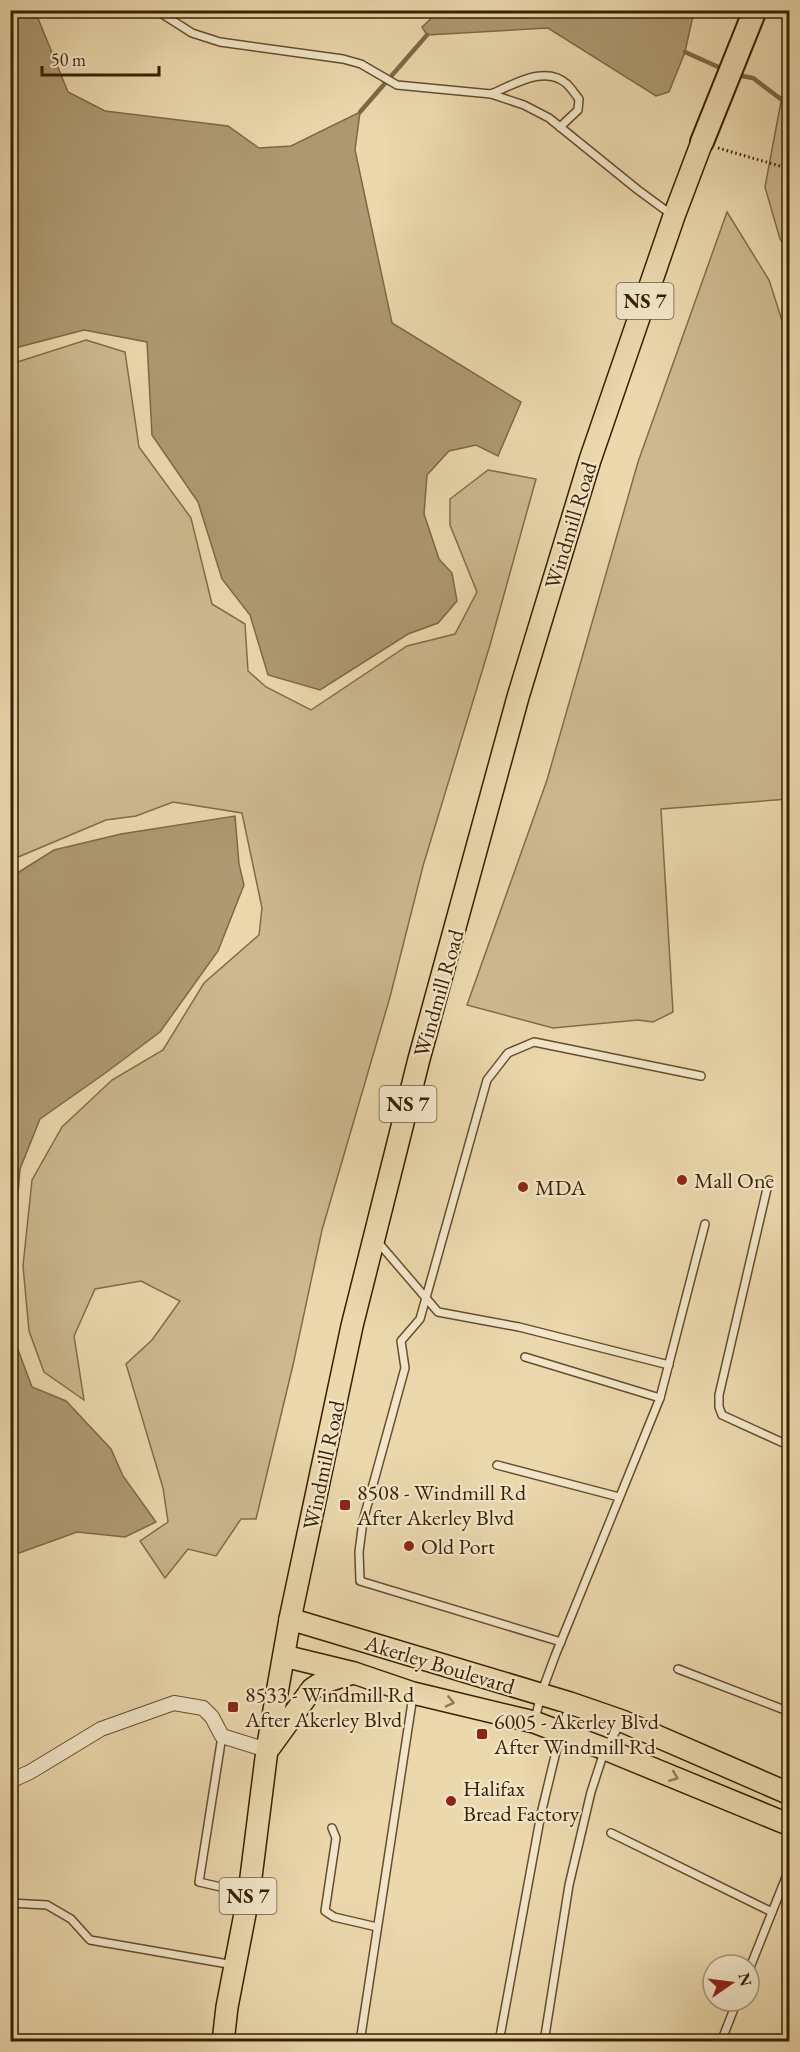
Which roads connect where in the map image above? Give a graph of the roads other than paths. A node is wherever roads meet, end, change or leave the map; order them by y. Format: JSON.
{"nodes":[{"id":1,"x":156,"y":10,"type":"edge"},
{"id":2,"x":743,"y":10,"type":"edge"},
{"id":3,"x":755,"y":10,"type":"edge"},
{"id":4,"x":728,"y":71,"type":"junction"},
{"id":5,"x":491,"y":94,"type":"junction"},
{"id":6,"x":560,"y":127,"type":"junction"},
{"id":7,"x":702,"y":142,"type":"joint"},
{"id":8,"x":674,"y":216,"type":"junction"},
{"id":9,"x":700,"y":1076,"type":"dead end"},
{"id":10,"x":770,"y":1180,"type":"dead end"},
{"id":11,"x":705,"y":1224,"type":"dead end"},
{"id":12,"x":374,"y":1238,"type":"junction"},
{"id":13,"x":427,"y":1299,"type":"junction"},
{"id":14,"x":525,"y":1357,"type":"dead end"},
{"id":15,"x":669,"y":1365,"type":"junction"},
{"id":16,"x":660,"y":1398,"type":"junction"},
{"id":17,"x":789,"y":1446,"type":"edge"},
{"id":18,"x":496,"y":1465,"type":"dead end"},
{"id":19,"x":619,"y":1497,"type":"junction"},
{"id":20,"x":290,"y":1619,"type":"junction"},
{"id":21,"x":561,"y":1642,"type":"junction"},
{"id":22,"x":284,"y":1656,"type":"junction"},
{"id":23,"x":678,"y":1669,"type":"dead end"},
{"id":24,"x":354,"y":1673,"type":"junction"},
{"id":25,"x":413,"y":1693,"type":"junction"},
{"id":26,"x":541,"y":1694,"type":"junction"},
{"id":27,"x":570,"y":1703,"type":"junction"},
{"id":28,"x":789,"y":1712,"type":"edge"},
{"id":29,"x":622,"y":1721,"type":"junction"},
{"id":30,"x":534,"y":1722,"type":"junction"},
{"id":31,"x":561,"y":1731,"type":"junction"},
{"id":32,"x":222,"y":1736,"type":"junction"},
{"id":33,"x":605,"y":1749,"type":"junction"},
{"id":34,"x":267,"y":1750,"type":"junction"},
{"id":35,"x":10,"y":1781,"type":"edge"},
{"id":36,"x":789,"y":1794,"type":"edge"},
{"id":37,"x":789,"y":1825,"type":"edge"},
{"id":38,"x":332,"y":1828,"type":"dead end"},
{"id":39,"x":611,"y":1833,"type":"dead end"},
{"id":40,"x":789,"y":1867,"type":"edge"},
{"id":41,"x":786,"y":1888,"type":"edge"},
{"id":42,"x":249,"y":1893,"type":"junction"},
{"id":43,"x":10,"y":1903,"type":"edge"},
{"id":44,"x":772,"y":1912,"type":"junction"},
{"id":45,"x":377,"y":1927,"type":"junction"},
{"id":46,"x":756,"y":1953,"type":"edge"},
{"id":47,"x":236,"y":1966,"type":"junction"},
{"id":48,"x":732,"y":2013,"type":"edge"},
{"id":49,"x":223,"y":2042,"type":"edge"},
{"id":50,"x":360,"y":2042,"type":"edge"},
{"id":51,"x":499,"y":2042,"type":"edge"},
{"id":52,"x":544,"y":2042,"type":"edge"},
{"id":53,"x":721,"y":2042,"type":"edge"}],
"edges":[{"from":1,"to":5,"type":"lane"},
{"from":2,"to":4,"type":"highway","name":"Windmill Road","number":"NS 7"},
{"from":3,"to":4,"type":"highway","name":"Windmill Road","number":"NS 7"},
{"from":4,"to":7,"type":"highway","name":"Windmill Road","number":"NS 7"},
{"from":5,"to":6,"type":"lane"},
{"from":5,"to":6,"type":"lane"},
{"from":6,"to":8,"type":"lane"},
{"from":7,"to":8,"type":"main road","name":"Windmill Road","number":"NS 7"},
{"from":8,"to":12,"type":"main road","name":"Windmill Road","number":"NS 7"},
{"from":9,"to":13,"type":"lane"},
{"from":10,"to":17,"type":"lane"},
{"from":11,"to":15,"type":"lane"},
{"from":12,"to":13,"type":"lane"},
{"from":12,"to":20,"type":"main road","name":"Windmill Road","number":"NS 7"},
{"from":13,"to":15,"type":"lane"},
{"from":13,"to":21,"type":"lane"},
{"from":14,"to":16,"type":"lane"},
{"from":15,"to":16,"type":"lane"},
{"from":16,"to":19,"type":"lane"},
{"from":18,"to":19,"type":"lane"},
{"from":19,"to":21,"type":"lane"},
{"from":20,"to":22,"type":"main road","name":"Windmill Road","number":"NS 7"},
{"from":20,"to":26,"type":"main road","name":"Akerley Boulevard"},
{"from":21,"to":26,"type":"lane"},
{"from":22,"to":24,"type":"main road","name":"Akerley Boulevard"},
{"from":22,"to":34,"type":"main road","name":"Windmill Road","number":"NS 7"},
{"from":23,"to":28,"type":"lane"},
{"from":24,"to":25,"type":"main road","name":"Akerley Boulevard"},
{"from":24,"to":34,"type":"main road"},
{"from":25,"to":30,"type":"main road","name":"Akerley Boulevard","one_way":true},
{"from":25,"to":45,"type":"lane"},
{"from":26,"to":27,"type":"main road","name":"Akerley Boulevard"},
{"from":26,"to":30,"type":"lane"},
{"from":27,"to":29,"type":"main road","name":"Akerley Boulevard"},
{"from":27,"to":31,"type":"lane"},
{"from":29,"to":33,"type":"lane"},
{"from":29,"to":36,"type":"main road","name":"Akerley Boulevard"},
{"from":30,"to":31,"type":"main road","name":"Akerley Boulevard"},
{"from":31,"to":33,"type":"main road","name":"Akerley Boulevard"},
{"from":31,"to":51,"type":"lane"},
{"from":32,"to":34,"type":"street"},
{"from":32,"to":35,"type":"street"},
{"from":32,"to":42,"type":"lane"},
{"from":33,"to":37,"type":"main road","name":"Akerley Boulevard","one_way":true},
{"from":33,"to":52,"type":"lane"},
{"from":34,"to":42,"type":"main road","name":"Windmill Road","number":"NS 7"},
{"from":38,"to":45,"type":"lane"},
{"from":39,"to":44,"type":"lane"},
{"from":40,"to":41,"type":"lane"},
{"from":41,"to":44,"type":"lane"},
{"from":42,"to":47,"type":"main road","name":"Windmill Road","number":"NS 7"},
{"from":43,"to":47,"type":"lane"},
{"from":44,"to":46,"type":"lane"},
{"from":45,"to":50,"type":"lane"},
{"from":47,"to":49,"type":"main road","name":"Windmill Road","number":"NS 7"},
{"from":48,"to":53,"type":"lane"}]}
